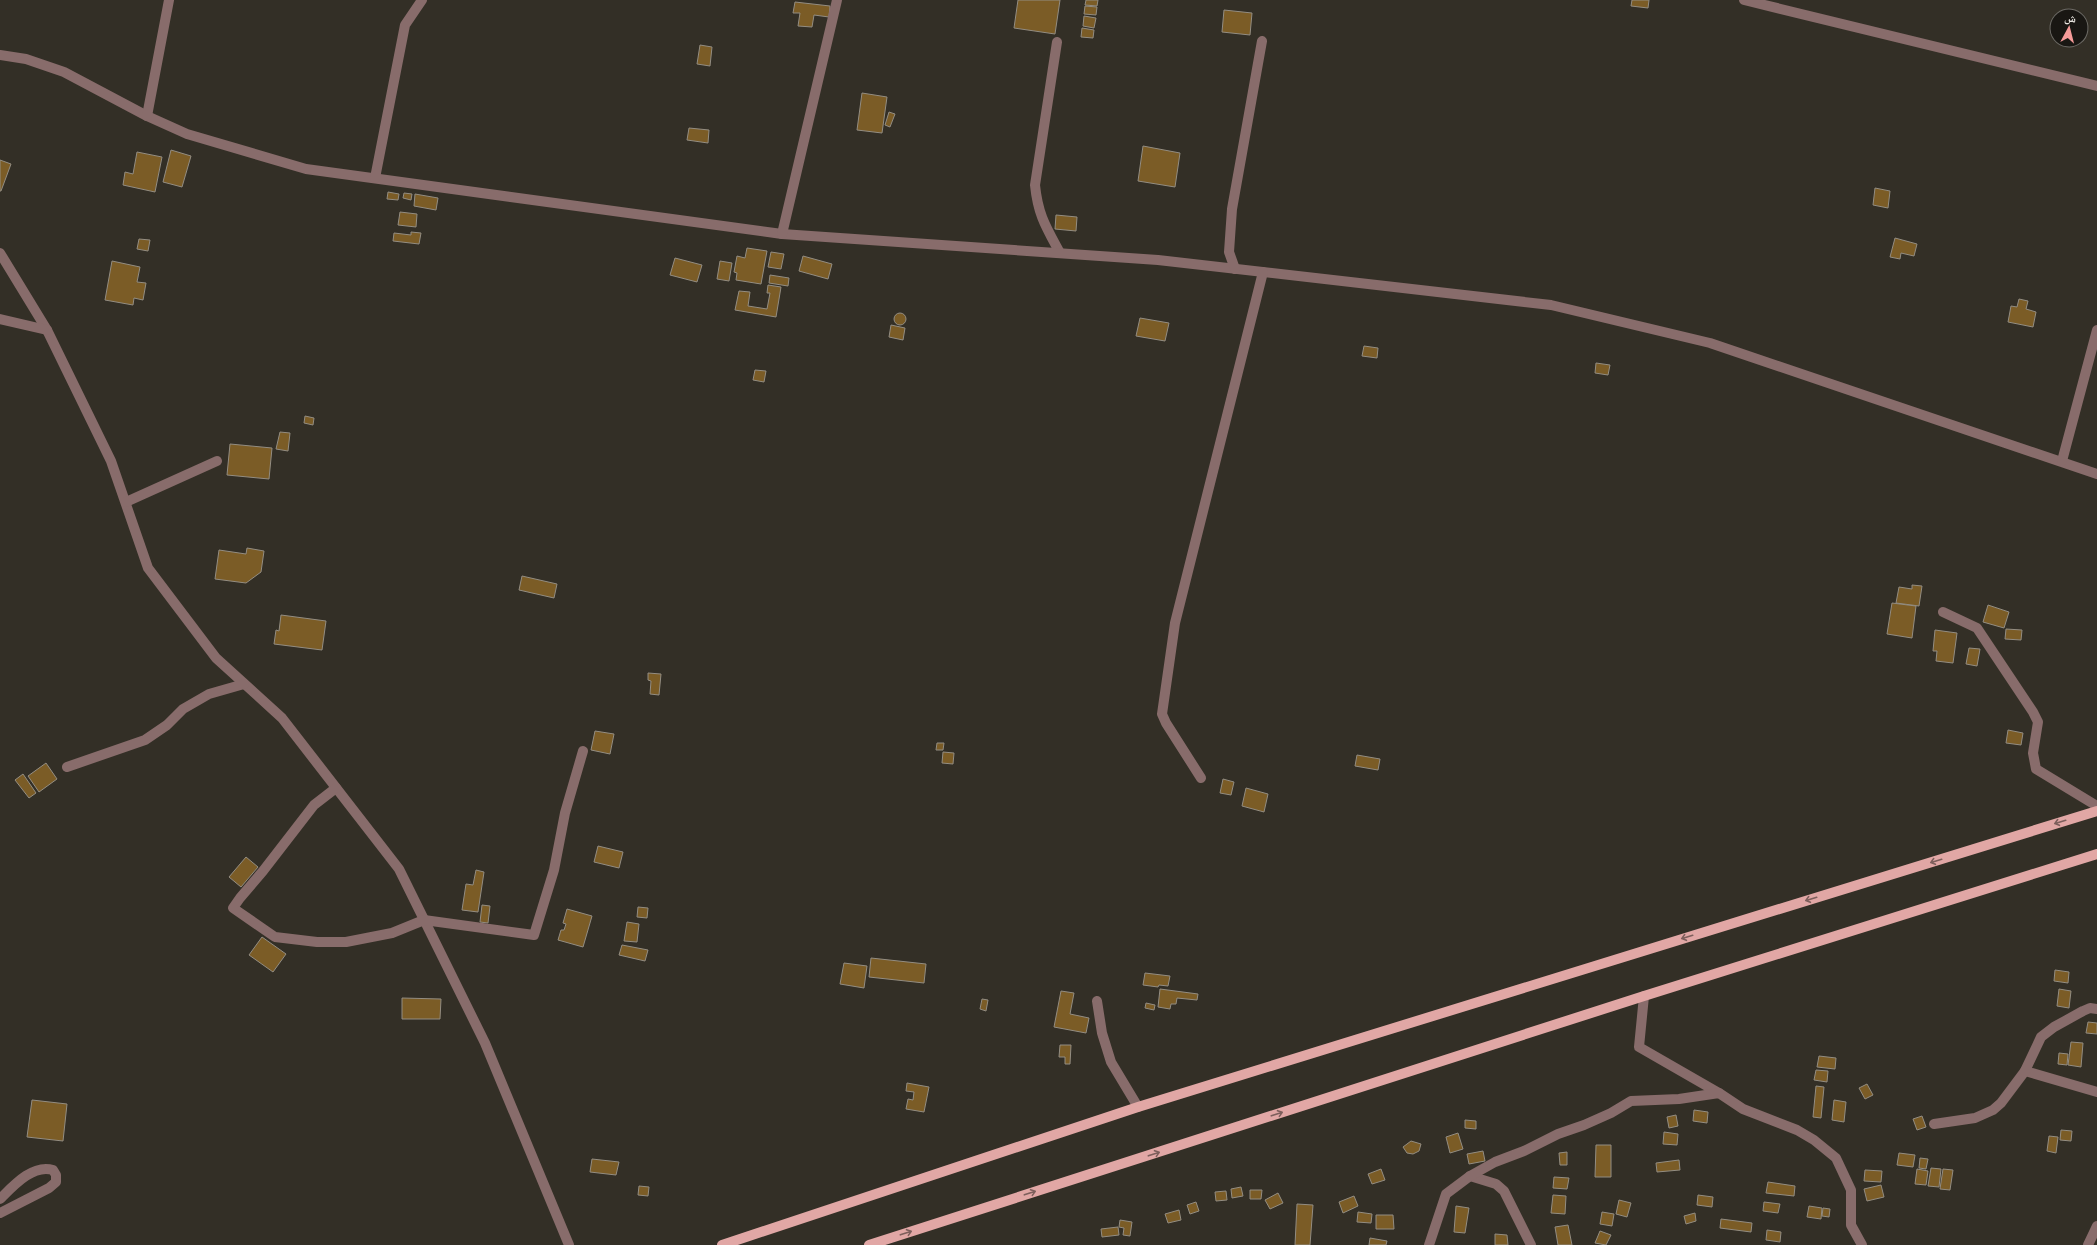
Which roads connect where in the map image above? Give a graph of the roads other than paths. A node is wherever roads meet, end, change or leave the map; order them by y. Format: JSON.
{"nodes":[{"id":1,"x":169,"y":0,"type":"edge"},
{"id":2,"x":422,"y":0,"type":"edge"},
{"id":3,"x":837,"y":0,"type":"edge"},
{"id":4,"x":1744,"y":0,"type":"edge"},
{"id":5,"x":1262,"y":41,"type":"dead end"},
{"id":6,"x":1057,"y":42,"type":"dead end"},
{"id":7,"x":0,"y":55,"type":"edge"},
{"id":8,"x":2097,"y":86,"type":"edge"},
{"id":9,"x":147,"y":116,"type":"junction"},
{"id":10,"x":375,"y":178,"type":"junction"},
{"id":11,"x":782,"y":234,"type":"junction"},
{"id":12,"x":0,"y":253,"type":"edge"},
{"id":13,"x":1060,"y":253,"type":"junction"},
{"id":14,"x":1236,"y":269,"type":"junction"},
{"id":15,"x":1263,"y":272,"type":"junction"},
{"id":16,"x":0,"y":319,"type":"edge"},
{"id":17,"x":47,"y":330,"type":"junction"},
{"id":18,"x":2097,"y":330,"type":"edge"},
{"id":19,"x":217,"y":461,"type":"dead end"},
{"id":20,"x":2062,"y":461,"type":"junction"},
{"id":21,"x":2097,"y":474,"type":"edge"},
{"id":22,"x":126,"y":502,"type":"junction"},
{"id":23,"x":1943,"y":612,"type":"dead end"},
{"id":24,"x":244,"y":684,"type":"junction"},
{"id":25,"x":583,"y":751,"type":"dead end"},
{"id":26,"x":68,"y":767,"type":"dead end"},
{"id":27,"x":1201,"y":778,"type":"dead end"},
{"id":28,"x":336,"y":788,"type":"junction"},
{"id":29,"x":2097,"y":806,"type":"edge"},
{"id":30,"x":2097,"y":811,"type":"edge"},
{"id":31,"x":2097,"y":854,"type":"edge"},
{"id":32,"x":424,"y":920,"type":"junction"},
{"id":33,"x":1644,"y":996,"type":"junction"},
{"id":34,"x":1097,"y":1001,"type":"dead end"},
{"id":35,"x":2097,"y":1009,"type":"edge"},
{"id":36,"x":2025,"y":1071,"type":"junction"},
{"id":37,"x":2097,"y":1092,"type":"edge"},
{"id":38,"x":1718,"y":1093,"type":"junction"},
{"id":39,"x":1138,"y":1107,"type":"junction"},
{"id":40,"x":1934,"y":1124,"type":"dead end"},
{"id":41,"x":1470,"y":1176,"type":"junction"},
{"id":42,"x":0,"y":1198,"type":"edge"},
{"id":43,"x":0,"y":1213,"type":"edge"},
{"id":44,"x":2097,"y":1226,"type":"edge"},
{"id":45,"x":569,"y":1245,"type":"edge"},
{"id":46,"x":722,"y":1245,"type":"edge"},
{"id":47,"x":869,"y":1245,"type":"edge"},
{"id":48,"x":1429,"y":1245,"type":"edge"},
{"id":49,"x":1530,"y":1245,"type":"edge"},
{"id":50,"x":1862,"y":1245,"type":"edge"},
{"id":51,"x":2088,"y":1245,"type":"edge"}],
"edges":[{"from":1,"to":9,"type":"street"},
{"from":2,"to":10,"type":"street"},
{"from":3,"to":11,"type":"street"},
{"from":4,"to":8,"type":"street"},
{"from":5,"to":14,"type":"street"},
{"from":6,"to":13,"type":"street"},
{"from":7,"to":9,"type":"street"},
{"from":9,"to":10,"type":"street"},
{"from":10,"to":11,"type":"street"},
{"from":11,"to":13,"type":"street"},
{"from":12,"to":17,"type":"street"},
{"from":13,"to":14,"type":"street"},
{"from":14,"to":15,"type":"street"},
{"from":15,"to":20,"type":"street"},
{"from":15,"to":27,"type":"street"},
{"from":16,"to":17,"type":"street"},
{"from":17,"to":22,"type":"street"},
{"from":18,"to":20,"type":"street"},
{"from":19,"to":22,"type":"street"},
{"from":20,"to":21,"type":"street"},
{"from":22,"to":24,"type":"street"},
{"from":23,"to":29,"type":"street"},
{"from":24,"to":26,"type":"street"},
{"from":24,"to":28,"type":"street"},
{"from":25,"to":32,"type":"street"},
{"from":28,"to":32,"type":"street"},
{"from":28,"to":32,"type":"street"},
{"from":30,"to":39,"type":"main road","one_way":true},
{"from":31,"to":33,"type":"main road"},
{"from":32,"to":45,"type":"street"},
{"from":33,"to":38,"type":"street"},
{"from":47,"to":33,"type":"main road","one_way":true},
{"from":34,"to":39,"type":"street"},
{"from":35,"to":36,"type":"street"},
{"from":36,"to":37,"type":"street"},
{"from":36,"to":40,"type":"street"},
{"from":38,"to":41,"type":"street"},
{"from":38,"to":50,"type":"street"},
{"from":39,"to":46,"type":"main road"},
{"from":41,"to":48,"type":"street"},
{"from":41,"to":49,"type":"street"},
{"from":42,"to":43,"type":"street"},
{"from":44,"to":51,"type":"street"}]}
